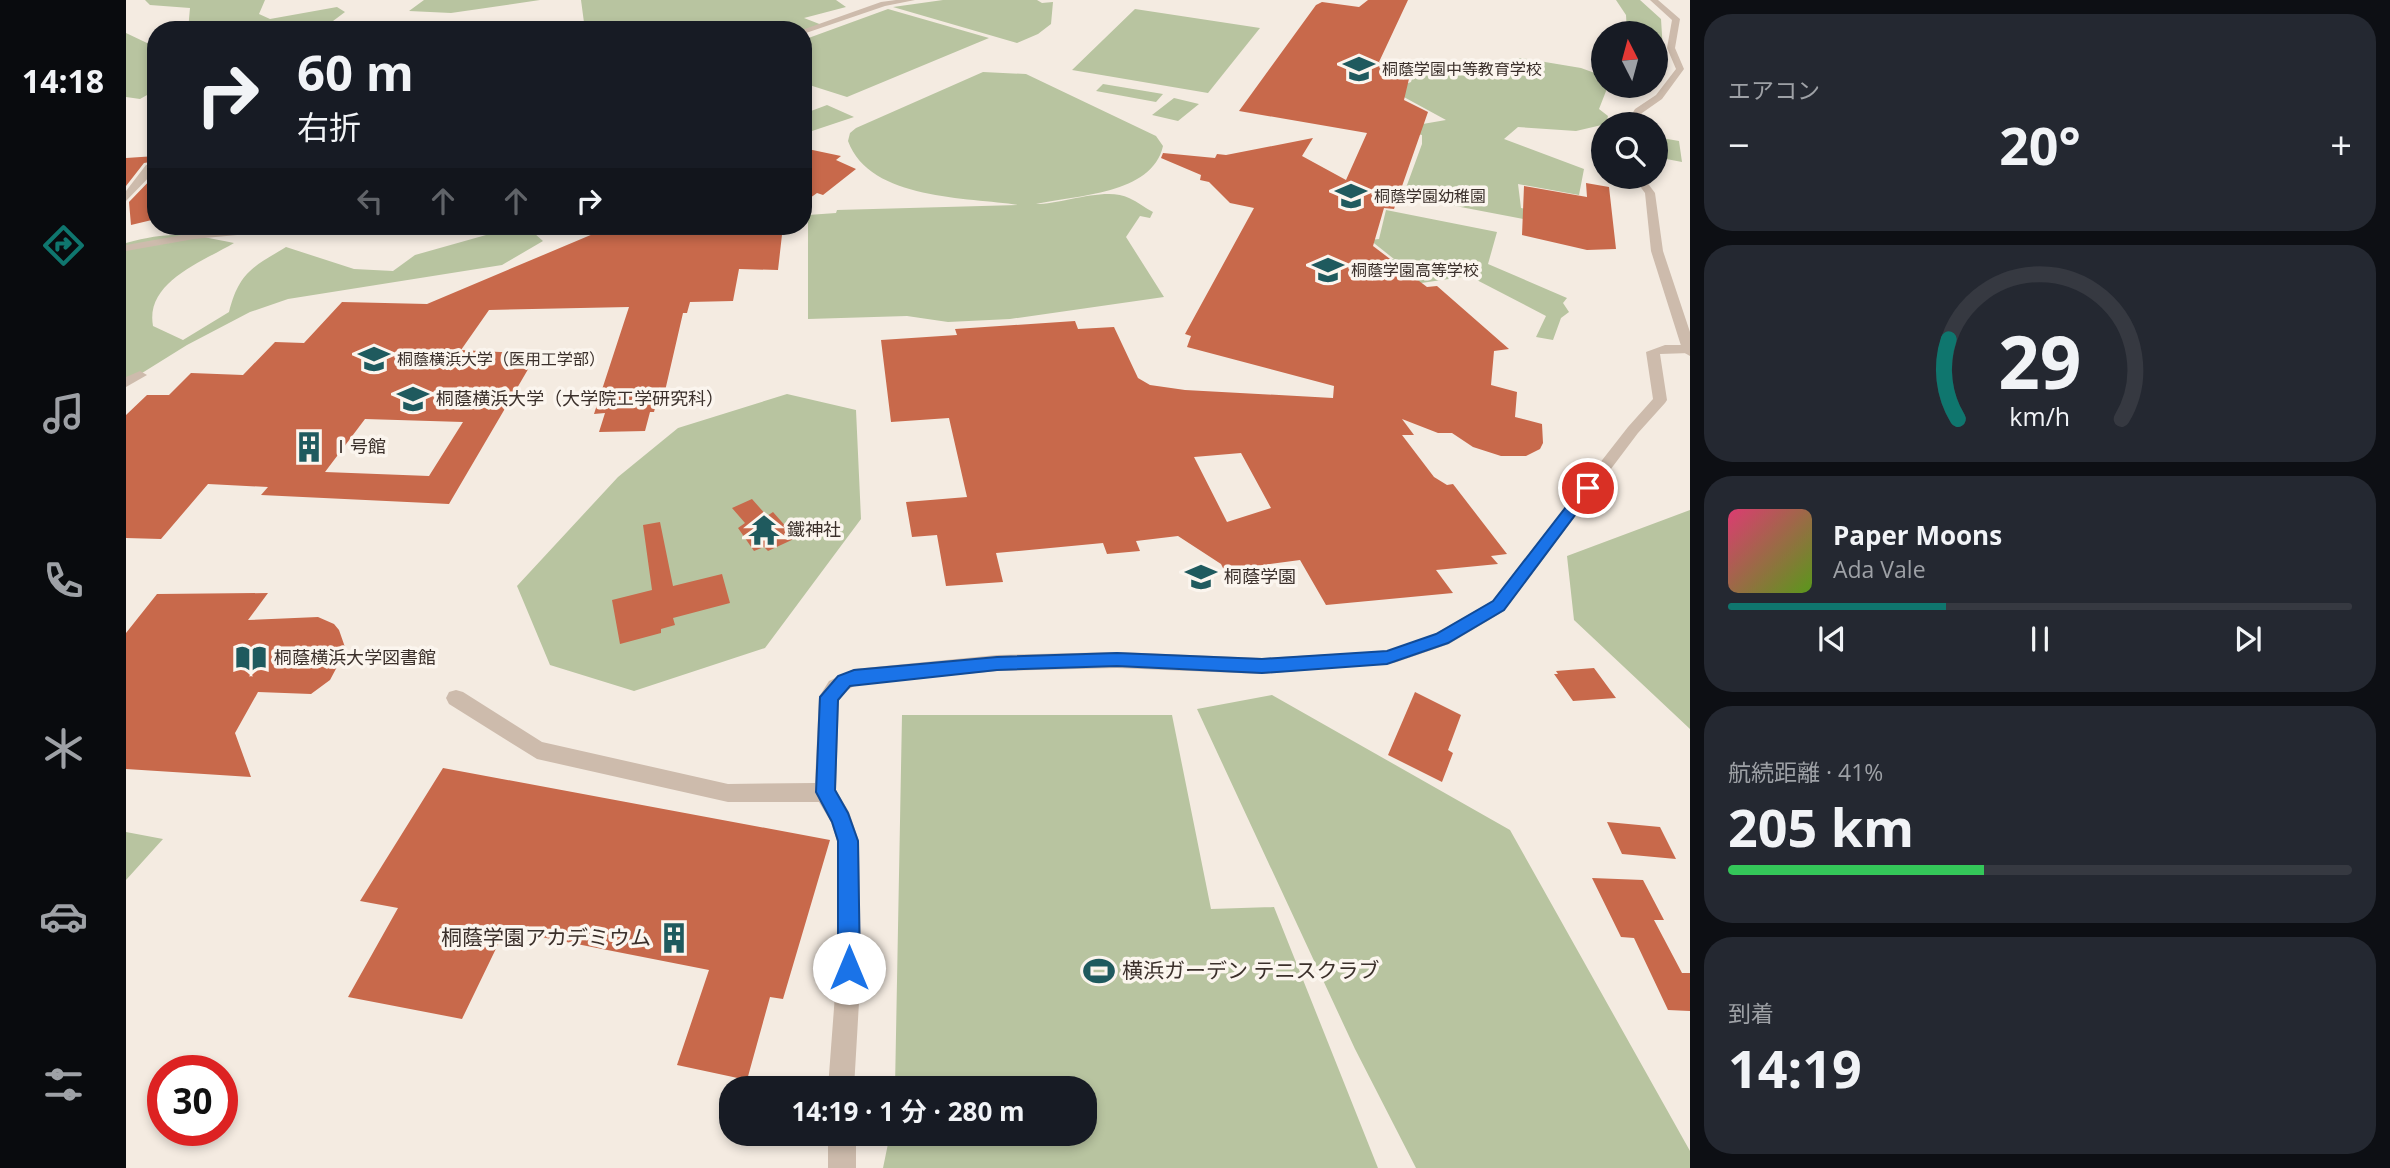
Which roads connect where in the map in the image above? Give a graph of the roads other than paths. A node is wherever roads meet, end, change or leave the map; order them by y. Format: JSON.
{"nodes":[{"id":1,"x":911,"y":0,"type":"edge"},
{"id":2,"x":1654,"y":0,"type":"edge"},
{"id":3,"x":812,"y":30,"type":"edge"},
{"id":4,"x":1637,"y":112,"type":"edge"},
{"id":5,"x":147,"y":171,"type":"edge"},
{"id":6,"x":1647,"y":189,"type":"edge"},
{"id":7,"x":126,"y":198,"type":"edge"},
{"id":8,"x":205,"y":235,"type":"edge"},
{"id":9,"x":126,"y":248,"type":"edge"},
{"id":10,"x":1690,"y":351,"type":"edge"},
{"id":11,"x":140,"y":375,"type":"dead end"},
{"id":12,"x":126,"y":383,"type":"edge"},
{"id":13,"x":456,"y":698,"type":"dead end"},
{"id":14,"x":825,"y":792,"type":"junction"},
{"id":15,"x":842,"y":1076,"type":"edge"},
{"id":16,"x":842,"y":1146,"type":"edge"},
{"id":17,"x":842,"y":1168,"type":"edge"}],
"edges":[{"from":1,"to":3,"type":"street"},
{"from":2,"to":4,"type":"street"},
{"from":5,"to":7,"type":"street"},
{"from":6,"to":10,"type":"street"},
{"from":8,"to":9,"type":"street"},
{"from":10,"to":14,"type":"street"},
{"from":11,"to":12,"type":"street"},
{"from":13,"to":14,"type":"street"},
{"from":14,"to":15,"type":"street"},
{"from":16,"to":17,"type":"street"}]}
